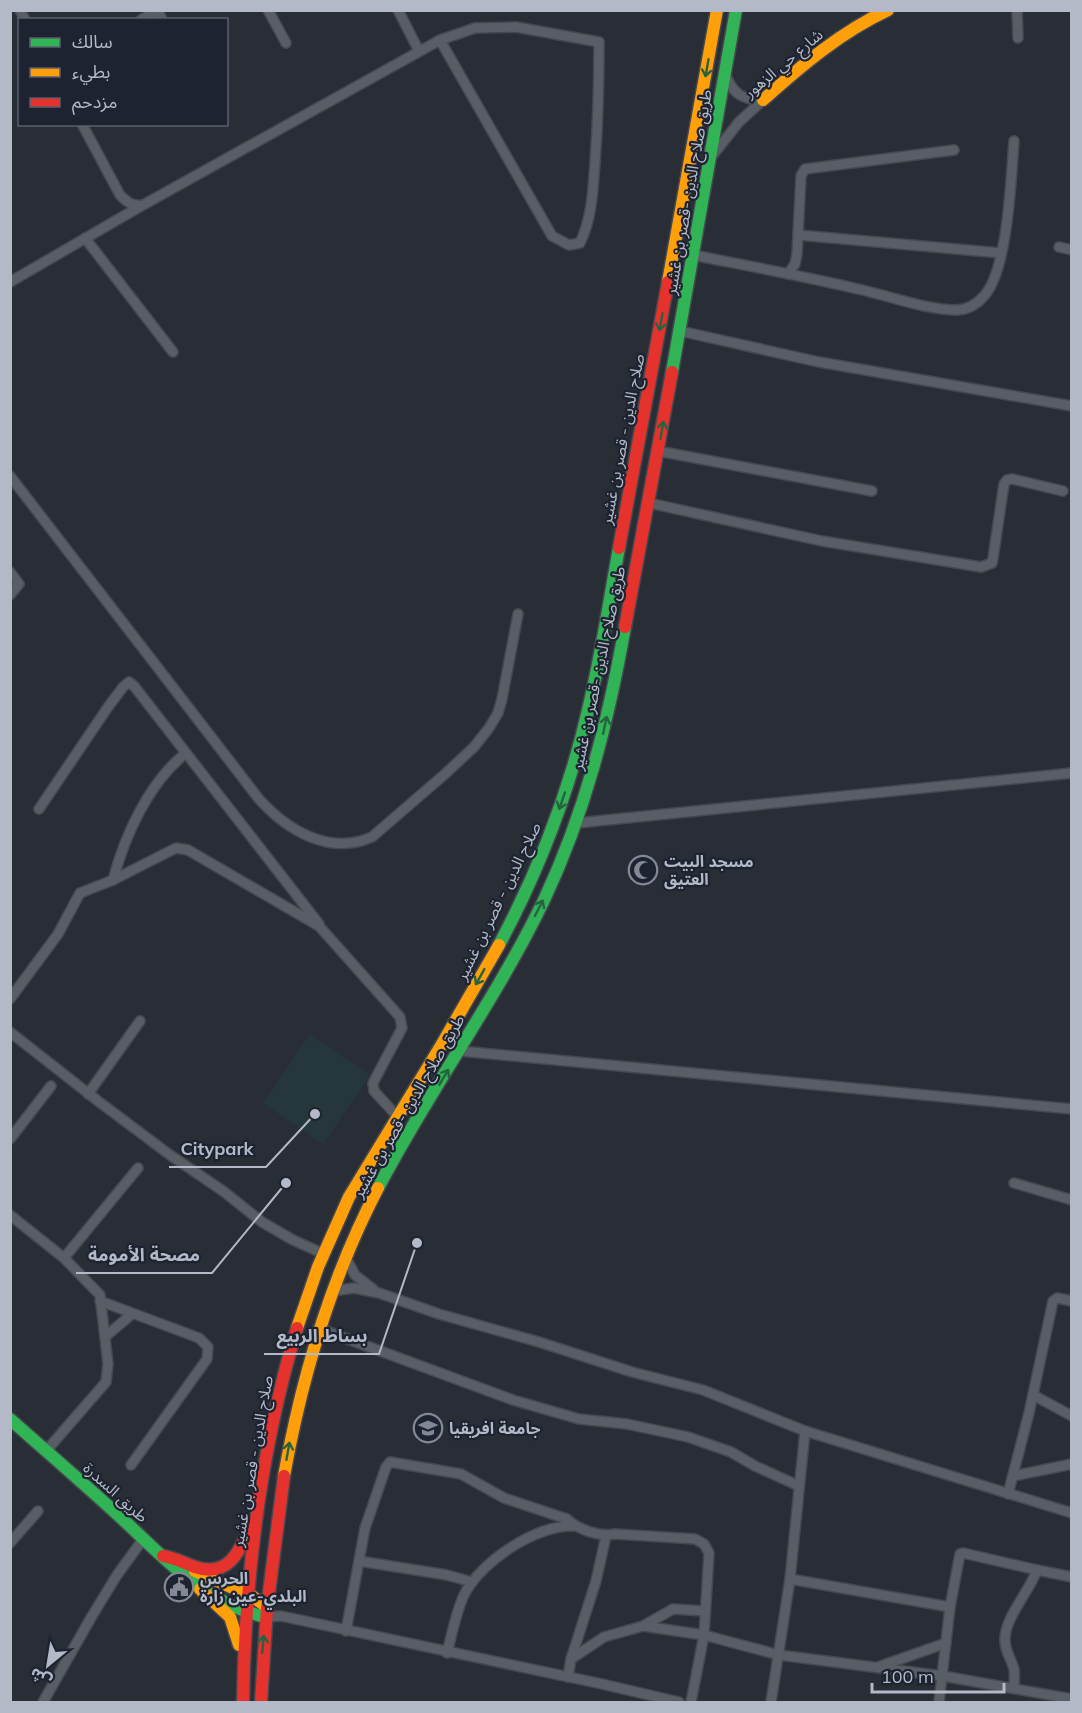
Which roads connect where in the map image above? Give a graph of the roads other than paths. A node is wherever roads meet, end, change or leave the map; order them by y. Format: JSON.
{"nodes":[{"id":1,"x":268,"y":10,"type":"edge"},
{"id":2,"x":398,"y":10,"type":"edge"},
{"id":3,"x":717,"y":10,"type":"edge"},
{"id":4,"x":736,"y":10,"type":"edge"},
{"id":5,"x":888,"y":10,"type":"edge"},
{"id":6,"x":1017,"y":10,"type":"edge"},
{"id":7,"x":142,"y":16,"type":"edge"},
{"id":8,"x":161,"y":18,"type":"edge"},
{"id":9,"x":1018,"y":38,"type":"dead end"},
{"id":10,"x":440,"y":40,"type":"junction"},
{"id":11,"x":286,"y":43,"type":"dead end"},
{"id":12,"x":419,"y":51,"type":"junction"},
{"id":13,"x":725,"y":72,"type":"junction"},
{"id":14,"x":762,"y":100,"type":"junction"},
{"id":15,"x":83,"y":126,"type":"edge"},
{"id":16,"x":1014,"y":141,"type":"dead end"},
{"id":17,"x":954,"y":150,"type":"dead end"},
{"id":18,"x":712,"y":157,"type":"junction"},
{"id":19,"x":143,"y":205,"type":"junction"},
{"id":20,"x":798,"y":235,"type":"junction"},
{"id":21,"x":86,"y":238,"type":"junction"},
{"id":22,"x":1059,"y":248,"type":"dead end"},
{"id":23,"x":1071,"y":250,"type":"edge"},
{"id":24,"x":1001,"y":253,"type":"junction"},
{"id":25,"x":693,"y":255,"type":"junction"},
{"id":26,"x":788,"y":274,"type":"junction"},
{"id":27,"x":10,"y":282,"type":"edge"},
{"id":28,"x":680,"y":331,"type":"junction"},
{"id":29,"x":173,"y":352,"type":"dead end"},
{"id":30,"x":1071,"y":406,"type":"edge"},
{"id":31,"x":658,"y":451,"type":"junction"},
{"id":32,"x":10,"y":476,"type":"edge"},
{"id":33,"x":872,"y":491,"type":"dead end"},
{"id":34,"x":1063,"y":491,"type":"dead end"},
{"id":35,"x":648,"y":503,"type":"junction"},
{"id":36,"x":623,"y":520,"type":"junction"},
{"id":37,"x":644,"y":524,"type":"junction"},
{"id":38,"x":10,"y":572,"type":"edge"},
{"id":39,"x":10,"y":596,"type":"edge"},
{"id":40,"x":518,"y":614,"type":"dead end"},
{"id":41,"x":186,"y":753,"type":"junction"},
{"id":42,"x":1071,"y":773,"type":"edge"},
{"id":43,"x":39,"y":809,"type":"dead end"},
{"id":44,"x":577,"y":823,"type":"junction"},
{"id":45,"x":113,"y":880,"type":"junction"},
{"id":46,"x":324,"y":931,"type":"junction"},
{"id":47,"x":10,"y":999,"type":"edge"},
{"id":48,"x":140,"y":1021,"type":"dead end"},
{"id":49,"x":10,"y":1032,"type":"edge"},
{"id":50,"x":460,"y":1051,"type":"junction"},
{"id":51,"x":51,"y":1086,"type":"dead end"},
{"id":52,"x":88,"y":1094,"type":"junction"},
{"id":53,"x":1071,"y":1109,"type":"edge"},
{"id":54,"x":397,"y":1116,"type":"junction"},
{"id":55,"x":10,"y":1139,"type":"edge"},
{"id":56,"x":138,"y":1168,"type":"dead end"},
{"id":57,"x":1014,"y":1184,"type":"dead end"},
{"id":58,"x":1071,"y":1200,"type":"edge"},
{"id":59,"x":10,"y":1215,"type":"edge"},
{"id":60,"x":324,"y":1254,"type":"junction"},
{"id":61,"x":64,"y":1258,"type":"junction"},
{"id":62,"x":346,"y":1258,"type":"junction"},
{"id":63,"x":331,"y":1292,"type":"junction"},
{"id":64,"x":379,"y":1293,"type":"junction"},
{"id":65,"x":100,"y":1301,"type":"junction"},
{"id":66,"x":1071,"y":1301,"type":"edge"},
{"id":67,"x":132,"y":1314,"type":"junction"},
{"id":68,"x":318,"y":1328,"type":"junction"},
{"id":69,"x":106,"y":1336,"type":"junction"},
{"id":70,"x":1033,"y":1395,"type":"junction"},
{"id":71,"x":1071,"y":1416,"type":"edge"},
{"id":72,"x":10,"y":1419,"type":"edge"},
{"id":73,"x":805,"y":1431,"type":"junction"},
{"id":74,"x":46,"y":1450,"type":"junction"},
{"id":75,"x":1071,"y":1464,"type":"edge"},
{"id":76,"x":131,"y":1465,"type":"dead end"},
{"id":77,"x":1013,"y":1476,"type":"junction"},
{"id":78,"x":799,"y":1486,"type":"junction"},
{"id":79,"x":1008,"y":1494,"type":"junction"},
{"id":80,"x":38,"y":1511,"type":"dead end"},
{"id":81,"x":258,"y":1511,"type":"junction"},
{"id":82,"x":1071,"y":1513,"type":"edge"},
{"id":83,"x":575,"y":1526,"type":"junction"},
{"id":84,"x":606,"y":1536,"type":"junction"},
{"id":85,"x":144,"y":1539,"type":"junction"},
{"id":86,"x":10,"y":1543,"type":"edge"},
{"id":87,"x":164,"y":1556,"type":"junction"},
{"id":88,"x":359,"y":1561,"type":"junction"},
{"id":89,"x":1037,"y":1570,"type":"junction"},
{"id":90,"x":1071,"y":1577,"type":"edge"},
{"id":91,"x":790,"y":1579,"type":"junction"},
{"id":92,"x":471,"y":1582,"type":"junction"},
{"id":93,"x":200,"y":1589,"type":"junction"},
{"id":94,"x":247,"y":1595,"type":"junction"},
{"id":95,"x":950,"y":1607,"type":"junction"},
{"id":96,"x":705,"y":1611,"type":"junction"},
{"id":97,"x":245,"y":1612,"type":"junction"},
{"id":98,"x":266,"y":1612,"type":"junction"},
{"id":99,"x":643,"y":1626,"type":"junction"},
{"id":100,"x":346,"y":1631,"type":"junction"},
{"id":101,"x":704,"y":1635,"type":"junction"},
{"id":102,"x":946,"y":1643,"type":"junction"},
{"id":103,"x":447,"y":1653,"type":"junction"},
{"id":104,"x":779,"y":1655,"type":"junction"},
{"id":105,"x":571,"y":1659,"type":"junction"},
{"id":106,"x":876,"y":1668,"type":"junction"},
{"id":107,"x":243,"y":1670,"type":"junction"},
{"id":108,"x":943,"y":1676,"type":"junction"},
{"id":109,"x":568,"y":1677,"type":"junction"},
{"id":110,"x":1014,"y":1688,"type":"junction"},
{"id":111,"x":1071,"y":1699,"type":"edge"},
{"id":112,"x":43,"y":1702,"type":"edge"},
{"id":113,"x":243,"y":1702,"type":"edge"},
{"id":114,"x":261,"y":1702,"type":"edge"},
{"id":115,"x":679,"y":1702,"type":"edge"},
{"id":116,"x":690,"y":1702,"type":"edge"},
{"id":117,"x":771,"y":1702,"type":"edge"},
{"id":118,"x":939,"y":1702,"type":"edge"}],
"edges":[{"from":1,"to":11,"type":"street"},
{"from":2,"to":12,"type":"street"},
{"from":3,"to":36,"type":"main road","name":"صلاح الدين - قصر بن غشير","one_way":true},
{"from":4,"to":13,"type":"main road","name":"طريق صلاح الدين -قصر بن غشير"},
{"from":5,"to":14,"type":"main road","name":"شارع حي الزهور"},
{"from":6,"to":9,"type":"street"},
{"from":7,"to":8,"type":"street"},
{"from":10,"to":10,"type":"street"},
{"from":10,"to":12,"type":"street"},
{"from":12,"to":19,"type":"street"},
{"from":13,"to":14,"type":"street"},
{"from":13,"to":18,"type":"main road","name":"طريق صلاح الدين -قصر بن غشير"},
{"from":14,"to":18,"type":"street","name":"شارع حي الزهور"},
{"from":15,"to":19,"type":"street"},
{"from":16,"to":24,"type":"street"},
{"from":17,"to":20,"type":"street"},
{"from":18,"to":25,"type":"main road","name":"طريق صلاح الدين -قصر بن غشير"},
{"from":19,"to":21,"type":"street"},
{"from":20,"to":24,"type":"street"},
{"from":20,"to":26,"type":"street"},
{"from":21,"to":27,"type":"street"},
{"from":21,"to":29,"type":"street"},
{"from":22,"to":23,"type":"street"},
{"from":24,"to":26,"type":"street"},
{"from":25,"to":26,"type":"street"},
{"from":25,"to":28,"type":"main road","name":"طريق صلاح الدين -قصر بن غشير"},
{"from":28,"to":30,"type":"street"},
{"from":31,"to":28,"type":"main road","name":"طريق صلاح الدين -قصر بن غشير","one_way":true},
{"from":31,"to":33,"type":"street"},
{"from":31,"to":35,"type":"main road","name":"طريق صلاح الدين -قصر بن غشير"},
{"from":32,"to":40,"type":"street"},
{"from":34,"to":35,"type":"street"},
{"from":35,"to":37,"type":"main road","name":"طريق صلاح الدين -قصر بن غشير"},
{"from":36,"to":37,"type":"main road"},
{"from":36,"to":54,"type":"main road","name":"صلاح الدين - قصر بن غشير","one_way":true},
{"from":44,"to":37,"type":"main road","name":"طريق صلاح الدين -قصر بن غشير","one_way":true},
{"from":38,"to":39,"type":"street"},
{"from":41,"to":43,"type":"street"},
{"from":41,"to":45,"type":"street"},
{"from":41,"to":46,"type":"street"},
{"from":42,"to":44,"type":"street"},
{"from":50,"to":44,"type":"main road","name":"طريق صلاح الدين -قصر بن غشير","one_way":true},
{"from":45,"to":46,"type":"street"},
{"from":45,"to":47,"type":"street"},
{"from":46,"to":54,"type":"street"},
{"from":48,"to":52,"type":"street"},
{"from":49,"to":52,"type":"street"},
{"from":50,"to":53,"type":"street"},
{"from":62,"to":50,"type":"main road","name":"طريق صلاح الدين -قصر بن غشير","one_way":true},
{"from":51,"to":55,"type":"street"},
{"from":52,"to":60,"type":"street"},
{"from":54,"to":60,"type":"main road","name":"صلاح الدين - قصر بن غشير"},
{"from":56,"to":61,"type":"street"},
{"from":57,"to":58,"type":"street"},
{"from":59,"to":61,"type":"street"},
{"from":60,"to":81,"type":"main road","name":"صلاح الدين - قصر بن غشير"},
{"from":61,"to":65,"type":"street"},
{"from":62,"to":63,"type":"main road","name":"طريق صلاح الدين -قصر بن غشير"},
{"from":62,"to":64,"type":"street"},
{"from":63,"to":64,"type":"street"},
{"from":63,"to":68,"type":"main road","name":"طريق صلاح الدين -قصر بن غشير"},
{"from":64,"to":73,"type":"street"},
{"from":65,"to":67,"type":"street"},
{"from":65,"to":69,"type":"street"},
{"from":66,"to":70,"type":"street"},
{"from":67,"to":69,"type":"street"},
{"from":67,"to":76,"type":"street"},
{"from":68,"to":78,"type":"street"},
{"from":98,"to":68,"type":"main road","name":"طريق صلاح الدين -قصر بن غشير","one_way":true},
{"from":69,"to":74,"type":"street"},
{"from":70,"to":71,"type":"street"},
{"from":70,"to":77,"type":"street"},
{"from":72,"to":74,"type":"main road","name":"طريق السدرة"},
{"from":73,"to":78,"type":"street"},
{"from":73,"to":79,"type":"street"},
{"from":74,"to":85,"type":"main road","name":"طريق السدرة"},
{"from":75,"to":77,"type":"street"},
{"from":77,"to":79,"type":"street"},
{"from":78,"to":91,"type":"street"},
{"from":79,"to":82,"type":"street"},
{"from":80,"to":86,"type":"street"},
{"from":81,"to":87,"type":"main road"},
{"from":81,"to":94,"type":"main road","name":"صلاح الدين - قصر بن غشير"},
{"from":83,"to":84,"type":"street"},
{"from":83,"to":88,"type":"street"},
{"from":83,"to":92,"type":"street"},
{"from":84,"to":96,"type":"street"},
{"from":84,"to":105,"type":"street"},
{"from":85,"to":87,"type":"main road","name":"طريق السدرة"},
{"from":85,"to":112,"type":"street"},
{"from":87,"to":93,"type":"main road","name":"طريق السدرة"},
{"from":87,"to":94,"type":"main road"},
{"from":88,"to":92,"type":"street"},
{"from":88,"to":100,"type":"street"},
{"from":89,"to":90,"type":"street"},
{"from":89,"to":95,"type":"street"},
{"from":89,"to":110,"type":"street"},
{"from":91,"to":95,"type":"street"},
{"from":91,"to":104,"type":"street"},
{"from":92,"to":103,"type":"street"},
{"from":93,"to":97,"type":"main road"},
{"from":93,"to":107,"type":"main road"},
{"from":94,"to":97,"type":"main road","name":"صلاح الدين - قصر بن غشير"},
{"from":94,"to":98,"type":"main road"},
{"from":95,"to":102,"type":"street"},
{"from":96,"to":99,"type":"street"},
{"from":96,"to":101,"type":"street"},
{"from":97,"to":98,"type":"main road"},
{"from":97,"to":107,"type":"main road","name":"صلاح الدين - قصر بن غشير"},
{"from":98,"to":100,"type":"street"},
{"from":114,"to":98,"type":"main road","name":"طريق صلاح الدين -قصر بن غشير","one_way":true},
{"from":99,"to":101,"type":"street"},
{"from":99,"to":105,"type":"street"},
{"from":100,"to":103,"type":"street"},
{"from":101,"to":104,"type":"street"},
{"from":101,"to":116,"type":"street"},
{"from":102,"to":106,"type":"street"},
{"from":102,"to":108,"type":"street"},
{"from":103,"to":109,"type":"street"},
{"from":104,"to":106,"type":"street"},
{"from":104,"to":117,"type":"street"},
{"from":105,"to":109,"type":"street"},
{"from":106,"to":108,"type":"street"},
{"from":107,"to":113,"type":"main road","name":"صلاح الدين - قصر بن غشير"},
{"from":108,"to":110,"type":"street"},
{"from":108,"to":118,"type":"street"},
{"from":109,"to":115,"type":"street"},
{"from":110,"to":111,"type":"street"}]}
